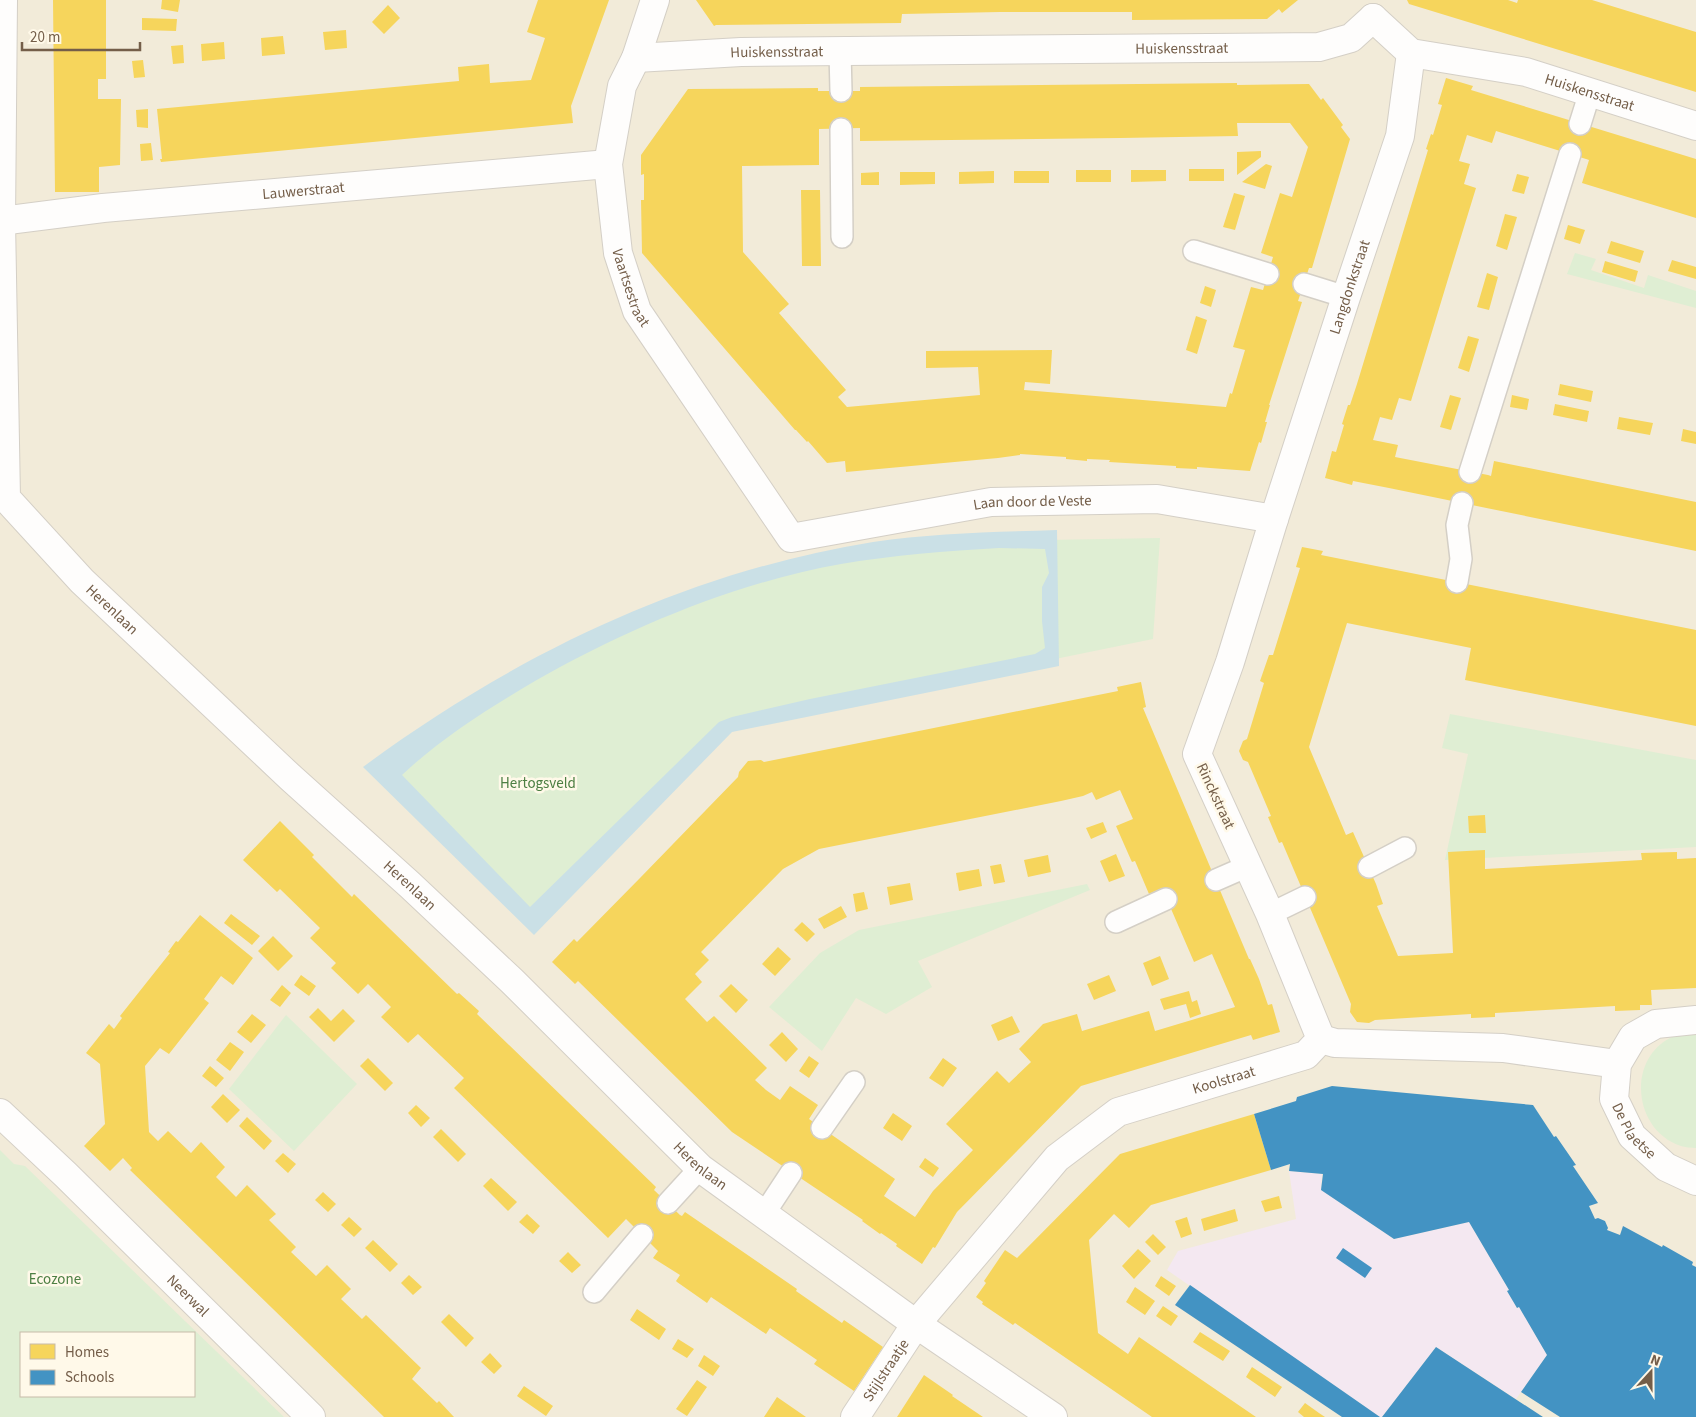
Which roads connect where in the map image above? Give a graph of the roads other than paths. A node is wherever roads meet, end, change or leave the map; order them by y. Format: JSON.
{"nodes":[{"id":1,"x":3,"y":0,"type":"edge"},
{"id":2,"x":655,"y":0,"type":"edge"},
{"id":3,"x":1372,"y":9,"type":"edge"},
{"id":4,"x":840,"y":52,"type":"junction"},
{"id":5,"x":1411,"y":53,"type":"junction"},
{"id":6,"x":636,"y":58,"type":"junction"},
{"id":7,"x":841,"y":91,"type":"dead end"},
{"id":8,"x":1590,"y":92,"type":"junction"},
{"id":9,"x":1580,"y":124,"type":"dead end"},
{"id":10,"x":1696,"y":126,"type":"edge"},
{"id":11,"x":841,"y":129,"type":"dead end"},
{"id":12,"x":1570,"y":154,"type":"dead end"},
{"id":13,"x":608,"y":164,"type":"junction"},
{"id":14,"x":0,"y":221,"type":"edge"},
{"id":15,"x":842,"y":237,"type":"dead end"},
{"id":16,"x":1194,"y":251,"type":"dead end"},
{"id":17,"x":1268,"y":274,"type":"dead end"},
{"id":18,"x":1304,"y":284,"type":"dead end"},
{"id":19,"x":1346,"y":297,"type":"junction"},
{"id":20,"x":1470,"y":472,"type":"dead end"},
{"id":21,"x":1462,"y":503,"type":"dead end"},
{"id":22,"x":1274,"y":519,"type":"junction"},
{"id":23,"x":791,"y":538,"type":"joint"},
{"id":24,"x":1457,"y":582,"type":"dead end"},
{"id":25,"x":1405,"y":848,"type":"dead end"},
{"id":26,"x":1248,"y":866,"type":"junction"},
{"id":27,"x":1369,"y":867,"type":"dead end"},
{"id":28,"x":1216,"y":880,"type":"dead end"},
{"id":29,"x":1305,"y":897,"type":"dead end"},
{"id":30,"x":1166,"y":899,"type":"dead end"},
{"id":31,"x":1270,"y":914,"type":"junction"},
{"id":32,"x":1116,"y":922,"type":"dead end"},
{"id":33,"x":1696,"y":1020,"type":"edge"},
{"id":34,"x":1321,"y":1039,"type":"junction"},
{"id":35,"x":1617,"y":1064,"type":"junction"},
{"id":36,"x":854,"y":1082,"type":"dead end"},
{"id":37,"x":0,"y":1114,"type":"edge"},
{"id":38,"x":822,"y":1128,"type":"dead end"},
{"id":39,"x":700,"y":1168,"type":"junction"},
{"id":40,"x":791,"y":1173,"type":"dead end"},
{"id":41,"x":1696,"y":1181,"type":"edge"},
{"id":42,"x":668,"y":1203,"type":"dead end"},
{"id":43,"x":764,"y":1214,"type":"junction"},
{"id":44,"x":642,"y":1235,"type":"dead end"},
{"id":45,"x":594,"y":1292,"type":"dead end"},
{"id":46,"x":916,"y":1324,"type":"junction"},
{"id":47,"x":311,"y":1417,"type":"edge"},
{"id":48,"x":855,"y":1417,"type":"edge"},
{"id":49,"x":1053,"y":1417,"type":"edge"}],
"edges":[{"from":1,"to":14,"type":"street","name":"Herenlaan"},
{"from":2,"to":6,"type":"street","name":"Vaartsestraat"},
{"from":3,"to":4,"type":"street","name":"Huiskensstraat"},
{"from":3,"to":5,"type":"street","name":"Huiskensstraat"},
{"from":4,"to":6,"type":"street","name":"Huiskensstraat"},
{"from":4,"to":7,"type":"lane"},
{"from":5,"to":8,"type":"street","name":"Huiskensstraat"},
{"from":5,"to":19,"type":"street","name":"Langdonkstraat"},
{"from":6,"to":13,"type":"street","name":"Vaartsestraat"},
{"from":8,"to":9,"type":"lane"},
{"from":8,"to":10,"type":"street","name":"Huiskensstraat"},
{"from":11,"to":15,"type":"lane"},
{"from":12,"to":20,"type":"lane"},
{"from":13,"to":14,"type":"street","name":"Lauwerstraat"},
{"from":13,"to":23,"type":"street","name":"Vaartsestraat"},
{"from":14,"to":39,"type":"street","name":"Herenlaan"},
{"from":16,"to":17,"type":"lane"},
{"from":18,"to":19,"type":"lane"},
{"from":19,"to":22,"type":"street","name":"Langdonkstraat"},
{"from":21,"to":24,"type":"lane"},
{"from":22,"to":23,"type":"street","name":"Laan door de Veste"},
{"from":22,"to":26,"type":"street","name":"Rinckstraat"},
{"from":25,"to":27,"type":"lane"},
{"from":26,"to":28,"type":"lane"},
{"from":26,"to":31,"type":"street","name":"Rinckstraat"},
{"from":29,"to":31,"type":"lane"},
{"from":30,"to":32,"type":"lane"},
{"from":31,"to":34,"type":"street","name":"Rinckstraat"},
{"from":33,"to":35,"type":"street","name":"De Plaetse"},
{"from":34,"to":35,"type":"street"},
{"from":34,"to":46,"type":"street","name":"Koolstraat"},
{"from":35,"to":41,"type":"street","name":"De Plaetse"},
{"from":36,"to":38,"type":"lane"},
{"from":37,"to":47,"type":"street","name":"Neerwal"},
{"from":39,"to":42,"type":"lane"},
{"from":39,"to":43,"type":"street","name":"Herenlaan"},
{"from":40,"to":43,"type":"lane"},
{"from":43,"to":46,"type":"street","name":"Herenlaan"},
{"from":44,"to":45,"type":"lane"},
{"from":46,"to":48,"type":"street","name":"Stijlstraatje"},
{"from":46,"to":49,"type":"street","name":"Herenlaan"}]}
